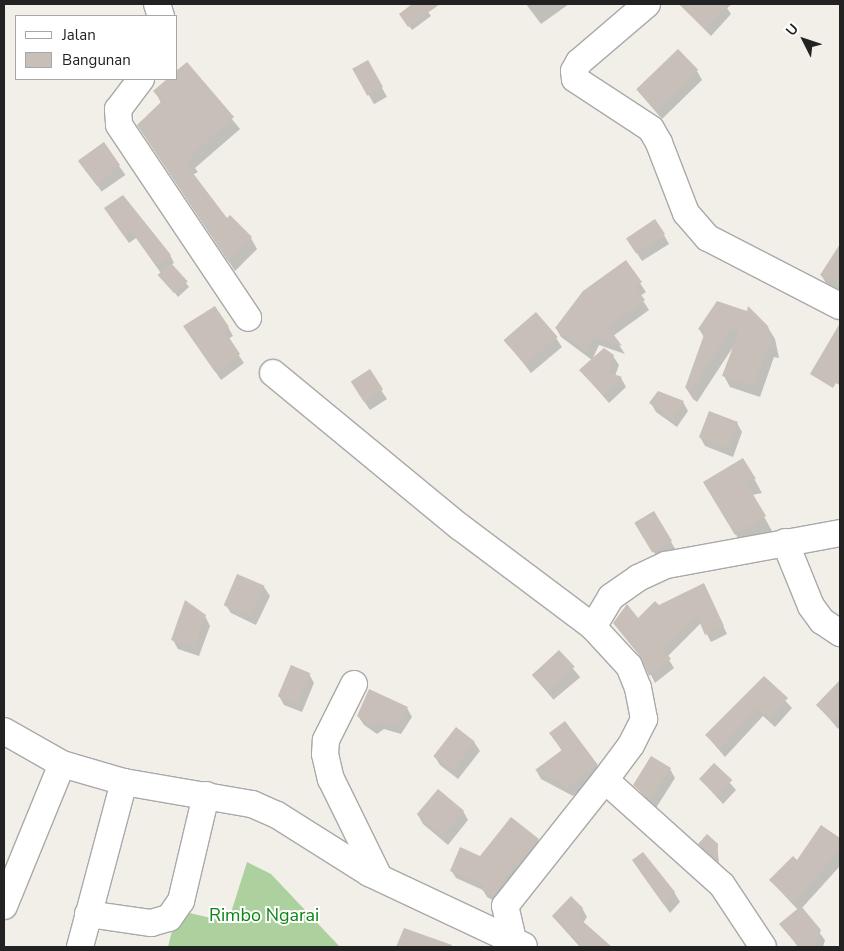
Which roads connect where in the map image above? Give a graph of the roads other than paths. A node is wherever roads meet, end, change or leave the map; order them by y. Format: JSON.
{"nodes":[{"id":1,"x":647,"y":4,"type":"edge"},
{"id":2,"x":140,"y":80,"type":"edge"},
{"id":3,"x":840,"y":306,"type":"edge"},
{"id":4,"x":248,"y":318,"type":"dead end"},
{"id":5,"x":273,"y":372,"type":"dead end"},
{"id":6,"x":840,"y":533,"type":"edge"},
{"id":7,"x":785,"y":542,"type":"junction"},
{"id":8,"x":593,"y":627,"type":"junction"},
{"id":9,"x":840,"y":633,"type":"edge"},
{"id":10,"x":354,"y":684,"type":"dead end"},
{"id":11,"x":4,"y":731,"type":"edge"},
{"id":12,"x":62,"y":764,"type":"junction"},
{"id":13,"x":605,"y":780,"type":"junction"},
{"id":14,"x":124,"y":782,"type":"junction"},
{"id":15,"x":206,"y":795,"type":"junction"},
{"id":16,"x":379,"y":878,"type":"junction"},
{"id":17,"x":4,"y":906,"type":"edge"},
{"id":18,"x":505,"y":906,"type":"junction"},
{"id":19,"x":88,"y":914,"type":"junction"},
{"id":20,"x":488,"y":927,"type":"junction"},
{"id":21,"x":520,"y":944,"type":"edge"},
{"id":22,"x":80,"y":947,"type":"edge"},
{"id":23,"x":763,"y":947,"type":"edge"}],
"edges":[{"from":1,"to":3,"type":"street"},
{"from":2,"to":4,"type":"street"},
{"from":5,"to":8,"type":"street"},
{"from":6,"to":7,"type":"street"},
{"from":7,"to":8,"type":"street"},
{"from":7,"to":9,"type":"street"},
{"from":8,"to":13,"type":"street"},
{"from":10,"to":16,"type":"street"},
{"from":11,"to":12,"type":"street"},
{"from":12,"to":14,"type":"street"},
{"from":12,"to":17,"type":"street"},
{"from":13,"to":18,"type":"street"},
{"from":13,"to":23,"type":"street"},
{"from":14,"to":15,"type":"street"},
{"from":14,"to":19,"type":"street"},
{"from":15,"to":16,"type":"street"},
{"from":15,"to":19,"type":"street"},
{"from":16,"to":20,"type":"street"},
{"from":18,"to":20,"type":"street"},
{"from":18,"to":21,"type":"street"},
{"from":19,"to":22,"type":"street"},
{"from":20,"to":21,"type":"street"}]}
